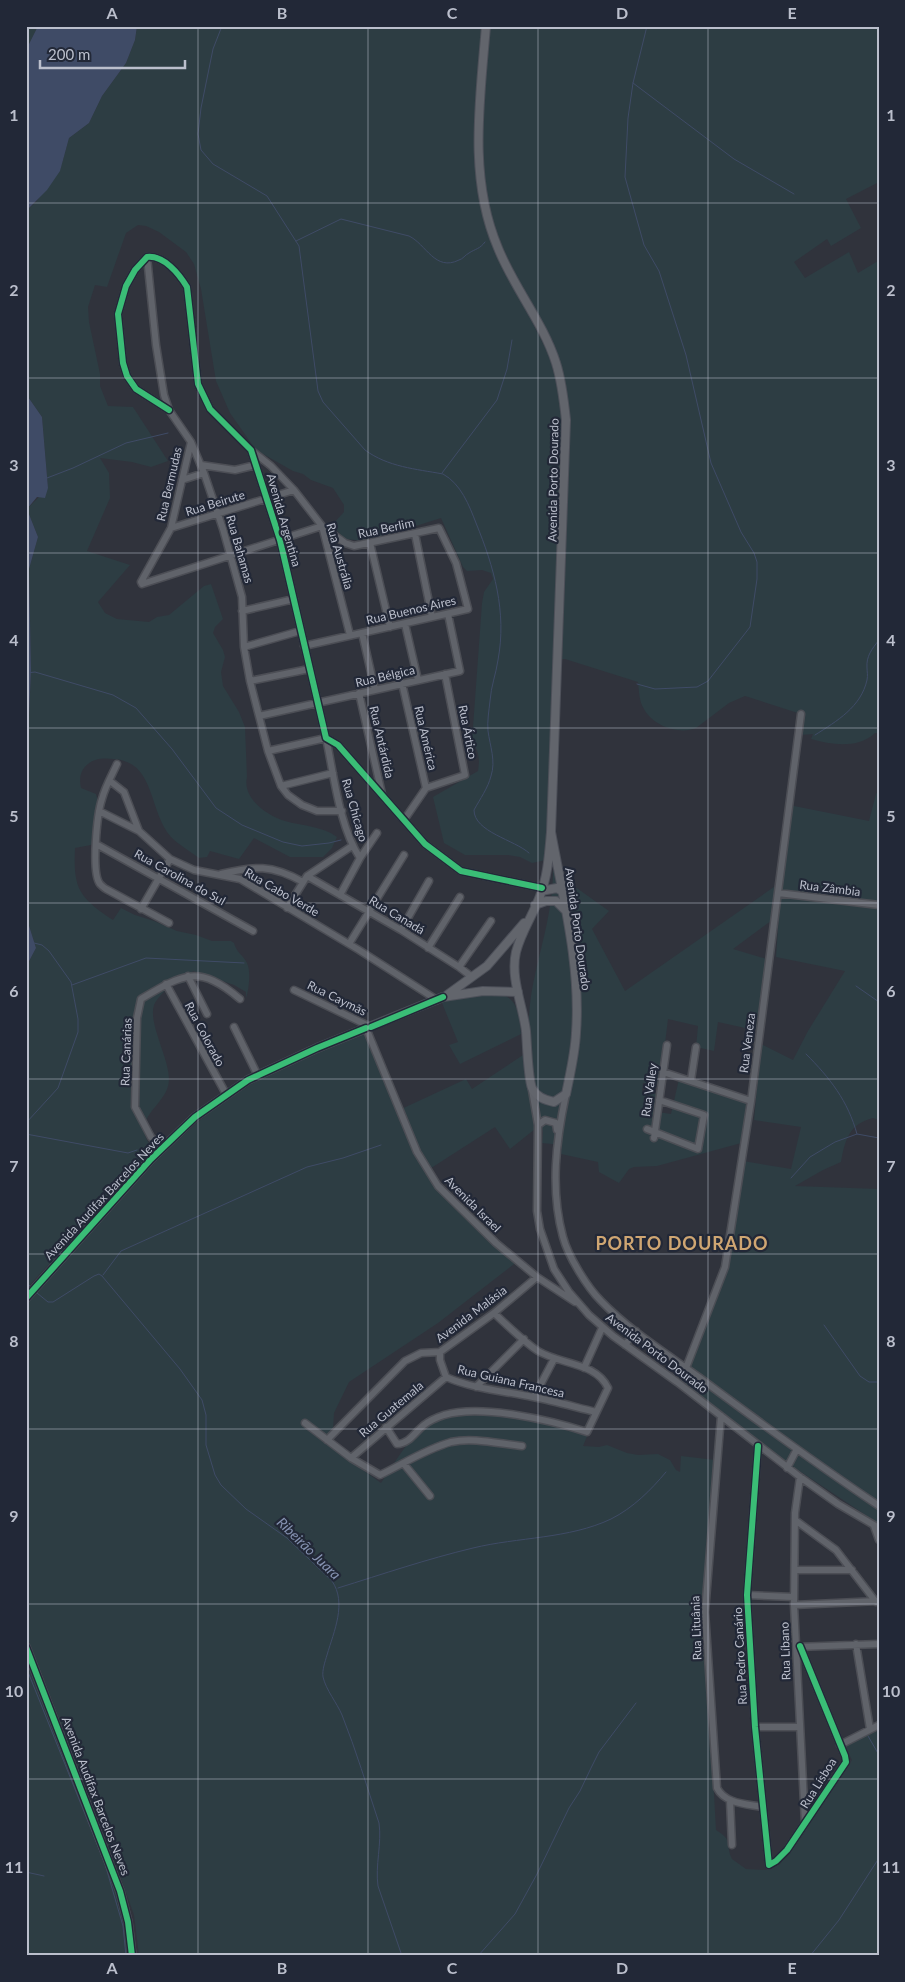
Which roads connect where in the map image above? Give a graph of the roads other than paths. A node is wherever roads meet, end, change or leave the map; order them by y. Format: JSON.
{"nodes":[{"id":1,"x":486,"y":26,"type":"edge"},
{"id":2,"x":147,"y":257,"type":"junction"},
{"id":3,"x":169,"y":410,"type":"junction"},
{"id":4,"x":191,"y":442,"type":"junction"},
{"id":5,"x":251,"y":450,"type":"junction"},
{"id":6,"x":256,"y":464,"type":"junction"},
{"id":7,"x":201,"y":465,"type":"junction"},
{"id":8,"x":204,"y":473,"type":"junction"},
{"id":9,"x":182,"y":480,"type":"junction"},
{"id":10,"x":294,"y":490,"type":"junction"},
{"id":11,"x":268,"y":498,"type":"junction"},
{"id":12,"x":218,"y":514,"type":"junction"},
{"id":13,"x":322,"y":526,"type":"junction"},
{"id":14,"x":171,"y":528,"type":"junction"},
{"id":15,"x":439,"y":528,"type":"joint"},
{"id":16,"x":415,"y":534,"type":"junction"},
{"id":17,"x":280,"y":540,"type":"junction"},
{"id":18,"x":370,"y":543,"type":"junction"},
{"id":19,"x":230,"y":556,"type":"junction"},
{"id":20,"x":294,"y":599,"type":"junction"},
{"id":21,"x":242,"y":611,"type":"junction"},
{"id":22,"x":448,"y":614,"type":"junction"},
{"id":23,"x":432,"y":617,"type":"junction"},
{"id":24,"x":405,"y":624,"type":"junction"},
{"id":25,"x":390,"y":627,"type":"junction"},
{"id":26,"x":300,"y":631,"type":"junction"},
{"id":27,"x":362,"y":633,"type":"junction"},
{"id":28,"x":350,"y":635,"type":"junction"},
{"id":29,"x":244,"y":646,"type":"junction"},
{"id":30,"x":304,"y":646,"type":"junction"},
{"id":31,"x":309,"y":669,"type":"junction"},
{"id":32,"x":445,"y":674,"type":"junction"},
{"id":33,"x":418,"y":680,"type":"junction"},
{"id":34,"x":250,"y":681,"type":"junction"},
{"id":35,"x":402,"y":683,"type":"junction"},
{"id":36,"x":375,"y":690,"type":"junction"},
{"id":37,"x":359,"y":693,"type":"junction"},
{"id":38,"x":317,"y":703,"type":"junction"},
{"id":39,"x":801,"y":714,"type":"dead end"},
{"id":40,"x":259,"y":716,"type":"junction"},
{"id":41,"x":326,"y":738,"type":"junction"},
{"id":42,"x":268,"y":752,"type":"junction"},
{"id":43,"x":117,"y":764,"type":"dead end"},
{"id":44,"x":333,"y":773,"type":"junction"},
{"id":45,"x":110,"y":781,"type":"junction"},
{"id":46,"x":281,"y":786,"type":"junction"},
{"id":47,"x":426,"y":788,"type":"junction"},
{"id":48,"x":382,"y":795,"type":"junction"},
{"id":49,"x":99,"y":811,"type":"junction"},
{"id":50,"x":342,"y":811,"type":"junction"},
{"id":51,"x":404,"y":820,"type":"junction"},
{"id":52,"x":139,"y":831,"type":"junction"},
{"id":53,"x":551,"y":832,"type":"junction"},
{"id":54,"x":377,"y":833,"type":"dead end"},
{"id":55,"x":96,"y":844,"type":"junction"},
{"id":56,"x":352,"y":846,"type":"junction"},
{"id":57,"x":404,"y":855,"type":"dead end"},
{"id":58,"x":360,"y":858,"type":"junction"},
{"id":59,"x":170,"y":859,"type":"junction"},
{"id":60,"x":220,"y":874,"type":"junction"},
{"id":61,"x":159,"y":878,"type":"junction"},
{"id":62,"x":305,"y":879,"type":"junction"},
{"id":63,"x":430,"y":881,"type":"dead end"},
{"id":64,"x":542,"y":889,"type":"junction"},
{"id":65,"x":562,"y":891,"type":"junction"},
{"id":66,"x":778,"y":893,"type":"junction"},
{"id":67,"x":340,"y":895,"type":"junction"},
{"id":68,"x":460,"y":897,"type":"dead end"},
{"id":69,"x":535,"y":905,"type":"junction"},
{"id":70,"x":879,"y":905,"type":"edge"},
{"id":71,"x":286,"y":908,"type":"junction"},
{"id":72,"x":141,"y":909,"type":"junction"},
{"id":73,"x":565,"y":910,"type":"junction"},
{"id":74,"x":369,"y":912,"type":"junction"},
{"id":75,"x":528,"y":918,"type":"junction"},
{"id":76,"x":491,"y":921,"type":"dead end"},
{"id":77,"x":169,"y":923,"type":"dead end"},
{"id":78,"x":401,"y":930,"type":"junction"},
{"id":79,"x":253,"y":931,"type":"dead end"},
{"id":80,"x":349,"y":944,"type":"junction"},
{"id":81,"x":428,"y":948,"type":"junction"},
{"id":82,"x":459,"y":967,"type":"junction"},
{"id":83,"x":188,"y":976,"type":"junction"},
{"id":84,"x":472,"y":977,"type":"junction"},
{"id":85,"x":166,"y":984,"type":"junction"},
{"id":86,"x":294,"y":990,"type":"dead end"},
{"id":87,"x":518,"y":992,"type":"junction"},
{"id":88,"x":508,"y":993,"type":"junction"},
{"id":89,"x":240,"y":999,"type":"dead end"},
{"id":90,"x":440,"y":999,"type":"junction"},
{"id":91,"x":207,"y":1014,"type":"dead end"},
{"id":92,"x":234,"y":1028,"type":"dead end"},
{"id":93,"x":368,"y":1028,"type":"junction"},
{"id":94,"x":526,"y":1031,"type":"junction"},
{"id":95,"x":667,"y":1045,"type":"dead end"},
{"id":96,"x":696,"y":1047,"type":"dead end"},
{"id":97,"x":663,"y":1072,"type":"junction"},
{"id":98,"x":258,"y":1076,"type":"junction"},
{"id":99,"x":691,"y":1080,"type":"junction"},
{"id":100,"x":532,"y":1089,"type":"junction"},
{"id":101,"x":226,"y":1094,"type":"junction"},
{"id":102,"x":566,"y":1094,"type":"junction"},
{"id":103,"x":659,"y":1100,"type":"junction"},
{"id":104,"x":751,"y":1101,"type":"junction"},
{"id":105,"x":538,"y":1125,"type":"junction"},
{"id":106,"x":647,"y":1129,"type":"dead end"},
{"id":107,"x":558,"y":1134,"type":"junction"},
{"id":108,"x":655,"y":1135,"type":"junction"},
{"id":109,"x":162,"y":1148,"type":"junction"},
{"id":110,"x":537,"y":1277,"type":"junction"},
{"id":111,"x":26,"y":1298,"type":"edge"},
{"id":112,"x":582,"y":1307,"type":"junction"},
{"id":113,"x":494,"y":1313,"type":"junction"},
{"id":114,"x":602,"y":1328,"type":"junction"},
{"id":115,"x":636,"y":1330,"type":"junction"},
{"id":116,"x":524,"y":1339,"type":"junction"},
{"id":117,"x":625,"y":1345,"type":"junction"},
{"id":118,"x":440,"y":1352,"type":"junction"},
{"id":119,"x":554,"y":1359,"type":"junction"},
{"id":120,"x":584,"y":1368,"type":"junction"},
{"id":121,"x":686,"y":1368,"type":"junction"},
{"id":122,"x":446,"y":1377,"type":"junction"},
{"id":123,"x":476,"y":1387,"type":"junction"},
{"id":124,"x":534,"y":1397,"type":"junction"},
{"id":125,"x":596,"y":1412,"type":"junction"},
{"id":126,"x":721,"y":1416,"type":"junction"},
{"id":127,"x":305,"y":1423,"type":"dead end"},
{"id":128,"x":386,"y":1427,"type":"junction"},
{"id":129,"x":327,"y":1440,"type":"junction"},
{"id":130,"x":522,"y":1446,"type":"dead end"},
{"id":131,"x":758,"y":1446,"type":"junction"},
{"id":132,"x":797,"y":1449,"type":"junction"},
{"id":133,"x":351,"y":1458,"type":"junction"},
{"id":134,"x":404,"y":1464,"type":"junction"},
{"id":135,"x":787,"y":1468,"type":"junction"},
{"id":136,"x":800,"y":1477,"type":"junction"},
{"id":137,"x":430,"y":1496,"type":"dead end"},
{"id":138,"x":879,"y":1506,"type":"edge"},
{"id":139,"x":795,"y":1520,"type":"junction"},
{"id":140,"x":876,"y":1527,"type":"edge"},
{"id":141,"x":879,"y":1540,"type":"edge"},
{"id":142,"x":795,"y":1570,"type":"junction"},
{"id":143,"x":852,"y":1570,"type":"junction"},
{"id":144,"x":747,"y":1595,"type":"junction"},
{"id":145,"x":794,"y":1597,"type":"junction"},
{"id":146,"x":877,"y":1601,"type":"edge"},
{"id":147,"x":794,"y":1605,"type":"junction"},
{"id":148,"x":856,"y":1644,"type":"junction"},
{"id":149,"x":879,"y":1644,"type":"edge"},
{"id":150,"x":26,"y":1647,"type":"edge"},
{"id":151,"x":798,"y":1647,"type":"junction"},
{"id":152,"x":879,"y":1725,"type":"edge"},
{"id":153,"x":755,"y":1727,"type":"junction"},
{"id":154,"x":799,"y":1727,"type":"junction"},
{"id":155,"x":870,"y":1729,"type":"junction"},
{"id":156,"x":840,"y":1745,"type":"junction"},
{"id":157,"x":730,"y":1801,"type":"junction"},
{"id":158,"x":762,"y":1807,"type":"junction"},
{"id":159,"x":805,"y":1824,"type":"junction"},
{"id":160,"x":732,"y":1845,"type":"dead end"},
{"id":161,"x":769,"y":1865,"type":"joint"},
{"id":162,"x":132,"y":1956,"type":"edge"}],
"edges":[{"from":1,"to":53,"type":"main road","name":"Avenida Porto Dourado"},
{"from":2,"to":3,"type":"street","name":"Rua Bahamas"},
{"from":2,"to":3,"type":"street"},
{"from":2,"to":5,"type":"street","name":"Avenida Argentina"},
{"from":3,"to":4,"type":"street","name":"Rua Bahamas"},
{"from":4,"to":7,"type":"street","name":"Rua Bahamas"},
{"from":4,"to":9,"type":"street","name":"Rua Bermudas"},
{"from":5,"to":6,"type":"street","name":"Avenida Argentina"},
{"from":5,"to":10,"type":"street","name":"Rua Austrália"},
{"from":6,"to":7,"type":"street"},
{"from":6,"to":11,"type":"street","name":"Avenida Argentina"},
{"from":7,"to":8,"type":"street","name":"Rua Bahamas"},
{"from":8,"to":9,"type":"street"},
{"from":8,"to":12,"type":"street","name":"Rua Bahamas"},
{"from":9,"to":14,"type":"street","name":"Rua Bermudas"},
{"from":10,"to":11,"type":"street","name":"Rua Beirute"},
{"from":10,"to":13,"type":"street","name":"Rua Austrália"},
{"from":11,"to":12,"type":"street","name":"Rua Beirute"},
{"from":11,"to":17,"type":"street","name":"Avenida Argentina"},
{"from":12,"to":14,"type":"street","name":"Rua Beirute"},
{"from":12,"to":19,"type":"street","name":"Rua Bahamas"},
{"from":13,"to":17,"type":"street"},
{"from":13,"to":18,"type":"street","name":"Rua Berlim"},
{"from":13,"to":28,"type":"street","name":"Rua Austrália"},
{"from":14,"to":19,"type":"street","name":"Rua Bermudas"},
{"from":15,"to":16,"type":"street","name":"Rua Berlim"},
{"from":15,"to":22,"type":"street","name":"Rua Buenos Aires"},
{"from":16,"to":18,"type":"street","name":"Rua Berlim"},
{"from":16,"to":23,"type":"street"},
{"from":17,"to":19,"type":"street"},
{"from":17,"to":20,"type":"street","name":"Avenida Argentina"},
{"from":18,"to":25,"type":"street"},
{"from":19,"to":21,"type":"street","name":"Rua Bahamas"},
{"from":20,"to":21,"type":"street"},
{"from":20,"to":26,"type":"street","name":"Avenida Argentina"},
{"from":21,"to":29,"type":"street","name":"Rua Bahamas"},
{"from":22,"to":23,"type":"street","name":"Rua Buenos Aires"},
{"from":22,"to":32,"type":"street"},
{"from":23,"to":24,"type":"street","name":"Rua Buenos Aires"},
{"from":24,"to":25,"type":"street","name":"Rua Buenos Aires"},
{"from":24,"to":33,"type":"street"},
{"from":25,"to":27,"type":"street","name":"Rua Buenos Aires"},
{"from":26,"to":29,"type":"street"},
{"from":26,"to":30,"type":"street","name":"Avenida Argentina"},
{"from":27,"to":28,"type":"street","name":"Rua Buenos Aires"},
{"from":27,"to":36,"type":"street"},
{"from":28,"to":30,"type":"street","name":"Rua Buenos Aires"},
{"from":29,"to":34,"type":"street","name":"Rua Bahamas"},
{"from":30,"to":31,"type":"street","name":"Avenida Argentina"},
{"from":31,"to":34,"type":"street"},
{"from":31,"to":38,"type":"street","name":"Avenida Argentina"},
{"from":32,"to":33,"type":"street","name":"Rua Bélgica"},
{"from":32,"to":47,"type":"street","name":"Rua Ártico"},
{"from":33,"to":35,"type":"street","name":"Rua Bélgica"},
{"from":34,"to":40,"type":"street","name":"Rua Bahamas"},
{"from":35,"to":36,"type":"street","name":"Rua Bélgica"},
{"from":35,"to":47,"type":"street","name":"Rua América"},
{"from":36,"to":37,"type":"street","name":"Rua Bélgica"},
{"from":37,"to":38,"type":"street","name":"Rua Bélgica"},
{"from":37,"to":48,"type":"street","name":"Rua Antárdida"},
{"from":38,"to":40,"type":"street","name":"Rua Bélgica"},
{"from":38,"to":41,"type":"street","name":"Avenida Argentina"},
{"from":39,"to":66,"type":"street","name":"Rua Veneza"},
{"from":40,"to":42,"type":"street","name":"Rua Bahamas"},
{"from":41,"to":42,"type":"street"},
{"from":41,"to":44,"type":"street","name":"Rua Chicago"},
{"from":41,"to":48,"type":"street"},
{"from":42,"to":46,"type":"street","name":"Rua Bahamas"},
{"from":43,"to":45,"type":"street"},
{"from":44,"to":46,"type":"street"},
{"from":44,"to":50,"type":"street","name":"Rua Chicago"},
{"from":45,"to":49,"type":"street"},
{"from":45,"to":52,"type":"street","name":"Rua Cabo Verde"},
{"from":46,"to":50,"type":"street","name":"Rua Bahamas"},
{"from":47,"to":51,"type":"street"},
{"from":48,"to":51,"type":"street"},
{"from":49,"to":52,"type":"street"},
{"from":49,"to":55,"type":"street"},
{"from":50,"to":56,"type":"street","name":"Rua Chicago"},
{"from":51,"to":64,"type":"street"},
{"from":52,"to":59,"type":"street","name":"Rua Cabo Verde"},
{"from":53,"to":64,"type":"main road","name":"Avenida Porto Dourado"},
{"from":53,"to":65,"type":"main road","name":"Avenida Porto Dourado"},
{"from":54,"to":58,"type":"street","name":"Rua Chicago"},
{"from":55,"to":61,"type":"street","name":"Rua Carolina do Sul"},
{"from":55,"to":72,"type":"street"},
{"from":56,"to":58,"type":"street","name":"Rua Chicago"},
{"from":56,"to":62,"type":"street"},
{"from":57,"to":74,"type":"street"},
{"from":58,"to":67,"type":"street","name":"Rua Chicago"},
{"from":59,"to":60,"type":"street","name":"Rua Cabo Verde"},
{"from":59,"to":61,"type":"street"},
{"from":60,"to":62,"type":"street","name":"Rua Canadá"},
{"from":60,"to":71,"type":"street","name":"Rua Cabo Verde"},
{"from":61,"to":72,"type":"street"},
{"from":61,"to":79,"type":"street","name":"Rua Carolina do Sul"},
{"from":62,"to":67,"type":"street","name":"Rua Canadá"},
{"from":62,"to":71,"type":"street"},
{"from":63,"to":78,"type":"street"},
{"from":64,"to":65,"type":"main road"},
{"from":64,"to":69,"type":"main road","name":"Avenida Porto Dourado"},
{"from":65,"to":73,"type":"main road","name":"Avenida Porto Dourado"},
{"from":66,"to":70,"type":"street","name":"Rua Zâmbia"},
{"from":66,"to":104,"type":"street","name":"Rua Veneza"},
{"from":67,"to":74,"type":"street","name":"Rua Canadá"},
{"from":68,"to":81,"type":"street"},
{"from":69,"to":73,"type":"main road"},
{"from":69,"to":75,"type":"main road","name":"Avenida Porto Dourado"},
{"from":71,"to":80,"type":"street","name":"Rua Cabo Verde"},
{"from":72,"to":77,"type":"street"},
{"from":73,"to":102,"type":"main road","name":"Avenida Porto Dourado"},
{"from":74,"to":78,"type":"street","name":"Rua Canadá"},
{"from":74,"to":80,"type":"street"},
{"from":75,"to":84,"type":"main road","name":"Avenida Audifax Barcelos Neves"},
{"from":75,"to":87,"type":"main road","name":"Avenida Porto Dourado"},
{"from":76,"to":82,"type":"street"},
{"from":78,"to":81,"type":"street","name":"Rua Canadá"},
{"from":80,"to":90,"type":"street","name":"Rua Cabo Verde"},
{"from":81,"to":82,"type":"street","name":"Rua Canadá"},
{"from":82,"to":84,"type":"street","name":"Rua Canadá"},
{"from":83,"to":85,"type":"street","name":"Rua Canárias"},
{"from":83,"to":89,"type":"street"},
{"from":83,"to":91,"type":"street"},
{"from":84,"to":90,"type":"main road","name":"Avenida Audifax Barcelos Neves"},
{"from":85,"to":101,"type":"street","name":"Rua Colorado"},
{"from":85,"to":109,"type":"street","name":"Rua Canárias"},
{"from":86,"to":93,"type":"street","name":"Rua Caymãs"},
{"from":87,"to":88,"type":"main road","name":"Avenida Audifax Barcelos Neves"},
{"from":87,"to":94,"type":"main road","name":"Avenida Porto Dourado"},
{"from":88,"to":90,"type":"main road","name":"Avenida Audifax Barcelos Neves"},
{"from":88,"to":94,"type":"main road"},
{"from":90,"to":93,"type":"main road","name":"Avenida Audifax Barcelos Neves"},
{"from":92,"to":98,"type":"street"},
{"from":93,"to":98,"type":"main road","name":"Avenida Audifax Barcelos Neves"},
{"from":93,"to":110,"type":"street","name":"Avenida Israel"},
{"from":94,"to":100,"type":"main road","name":"Avenida Porto Dourado"},
{"from":95,"to":97,"type":"street","name":"Rua Valley"},
{"from":96,"to":99,"type":"street"},
{"from":97,"to":99,"type":"street"},
{"from":97,"to":103,"type":"street","name":"Rua Valley"},
{"from":98,"to":101,"type":"main road","name":"Avenida Audifax Barcelos Neves"},
{"from":99,"to":104,"type":"street"},
{"from":100,"to":102,"type":"main road"},
{"from":100,"to":105,"type":"street","name":"Avenida Porto Dourado"},
{"from":101,"to":109,"type":"main road","name":"Avenida Audifax Barcelos Neves"},
{"from":102,"to":107,"type":"street","name":"Avenida Porto Dourado"},
{"from":103,"to":108,"type":"street","name":"Rua Valley"},
{"from":103,"to":108,"type":"street"},
{"from":104,"to":121,"type":"street","name":"Rua Veneza"},
{"from":105,"to":107,"type":"street"},
{"from":105,"to":112,"type":"street","name":"Avenida Porto Dourado"},
{"from":106,"to":108,"type":"street"},
{"from":107,"to":115,"type":"street","name":"Avenida Porto Dourado"},
{"from":109,"to":111,"type":"main road","name":"Avenida Audifax Barcelos Neves"},
{"from":110,"to":112,"type":"street","name":"Avenida Israel"},
{"from":110,"to":113,"type":"street","name":"Avenida Malásia"},
{"from":112,"to":114,"type":"street","name":"Avenida Porto Dourado"},
{"from":113,"to":116,"type":"street"},
{"from":113,"to":118,"type":"street","name":"Avenida Malásia"},
{"from":114,"to":117,"type":"street","name":"Avenida Porto Dourado"},
{"from":114,"to":120,"type":"street"},
{"from":115,"to":117,"type":"street"},
{"from":115,"to":121,"type":"street","name":"Avenida Porto Dourado"},
{"from":116,"to":119,"type":"street"},
{"from":116,"to":123,"type":"street"},
{"from":117,"to":126,"type":"street","name":"Avenida Porto Dourado"},
{"from":118,"to":122,"type":"street","name":"Rua Guiana Francesa"},
{"from":118,"to":129,"type":"street","name":"Avenida Malásia"},
{"from":119,"to":120,"type":"street"},
{"from":119,"to":124,"type":"street"},
{"from":120,"to":125,"type":"street"},
{"from":121,"to":132,"type":"street","name":"Avenida Porto Dourado"},
{"from":122,"to":123,"type":"street","name":"Rua Guiana Francesa"},
{"from":122,"to":128,"type":"street","name":"Rua Guatemala"},
{"from":123,"to":124,"type":"street","name":"Rua Guiana Francesa"},
{"from":124,"to":125,"type":"street","name":"Rua Guiana Francesa"},
{"from":125,"to":128,"type":"street"},
{"from":126,"to":131,"type":"street","name":"Avenida Porto Dourado"},
{"from":126,"to":157,"type":"street","name":"Rua Lituânia"},
{"from":127,"to":129,"type":"street"},
{"from":128,"to":133,"type":"street","name":"Rua Guatemala"},
{"from":129,"to":133,"type":"street"},
{"from":130,"to":134,"type":"street"},
{"from":131,"to":135,"type":"street","name":"Avenida Porto Dourado"},
{"from":131,"to":144,"type":"street","name":"Rua Pedro Canário"},
{"from":132,"to":135,"type":"street"},
{"from":132,"to":138,"type":"street","name":"Avenida Porto Dourado"},
{"from":133,"to":134,"type":"street"},
{"from":134,"to":137,"type":"street"},
{"from":135,"to":136,"type":"street","name":"Avenida Porto Dourado"},
{"from":136,"to":139,"type":"street","name":"Rua Líbano"},
{"from":136,"to":140,"type":"street","name":"Avenida Porto Dourado"},
{"from":139,"to":142,"type":"street","name":"Rua Líbano"},
{"from":139,"to":143,"type":"street"},
{"from":140,"to":141,"type":"street"},
{"from":142,"to":143,"type":"street"},
{"from":142,"to":145,"type":"street","name":"Rua Líbano"},
{"from":143,"to":146,"type":"street"},
{"from":144,"to":145,"type":"street"},
{"from":144,"to":153,"type":"street","name":"Rua Pedro Canário"},
{"from":145,"to":147,"type":"street","name":"Rua Líbano"},
{"from":146,"to":147,"type":"street"},
{"from":147,"to":151,"type":"street","name":"Rua Líbano"},
{"from":148,"to":149,"type":"street"},
{"from":148,"to":151,"type":"street"},
{"from":148,"to":155,"type":"street"},
{"from":150,"to":162,"type":"main road","name":"Avenida Audifax Barcelos Neves"},
{"from":151,"to":154,"type":"street","name":"Rua Líbano"},
{"from":151,"to":156,"type":"street","name":"Rua Lísboa"},
{"from":152,"to":155,"type":"street"},
{"from":153,"to":154,"type":"street"},
{"from":153,"to":158,"type":"street","name":"Rua Pedro Canário"},
{"from":154,"to":159,"type":"street","name":"Rua Líbano"},
{"from":155,"to":156,"type":"street"},
{"from":156,"to":159,"type":"street","name":"Rua Lísboa"},
{"from":157,"to":158,"type":"street"},
{"from":157,"to":160,"type":"street"},
{"from":158,"to":161,"type":"street","name":"Rua Pedro Canário"},
{"from":159,"to":161,"type":"street","name":"Rua Lísboa"}]}
